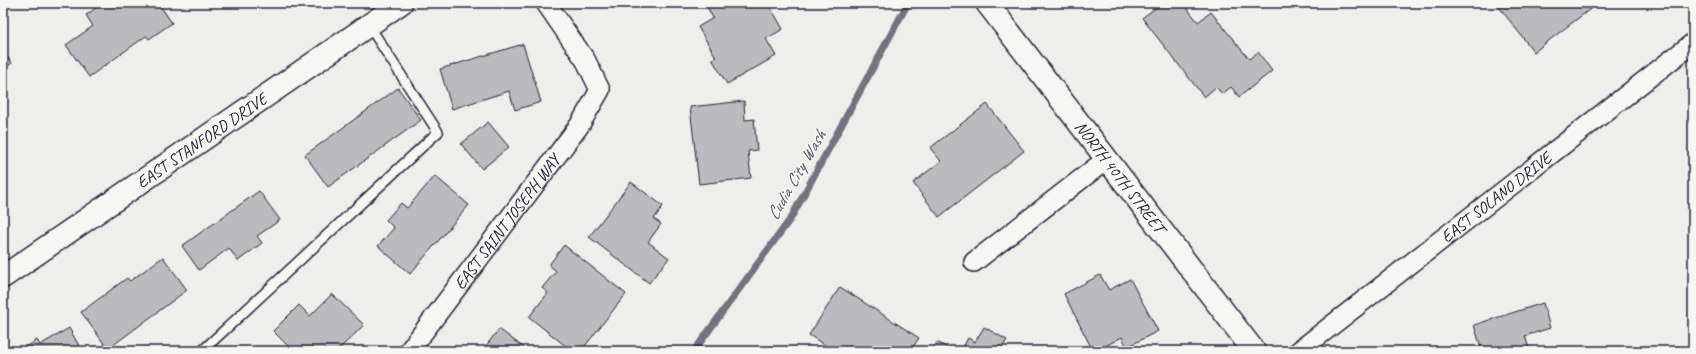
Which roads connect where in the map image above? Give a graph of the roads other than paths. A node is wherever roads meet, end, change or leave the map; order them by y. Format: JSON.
{"nodes":[{"id":1,"x":401,"y":3,"type":"edge"},
{"id":2,"x":546,"y":3,"type":"edge"},
{"id":3,"x":987,"y":3,"type":"edge"},
{"id":4,"x":368,"y":24,"type":"junction"},
{"id":5,"x":1693,"y":42,"type":"edge"},
{"id":6,"x":1107,"y":159,"type":"junction"},
{"id":7,"x":974,"y":262,"type":"dead end"},
{"id":8,"x":3,"y":277,"type":"edge"},
{"id":9,"x":202,"y":351,"type":"edge"},
{"id":10,"x":409,"y":351,"type":"edge"},
{"id":11,"x":1254,"y":351,"type":"edge"},
{"id":12,"x":1299,"y":351,"type":"edge"}],
"edges":[{"from":1,"to":4,"type":"street","name":"EAST STANFORD DRIVE"},
{"from":2,"to":10,"type":"street","name":"EAST SAINT JOSEPH WAY"},
{"from":3,"to":6,"type":"street","name":"NORTH 40TH STREET"},
{"from":4,"to":8,"type":"street","name":"EAST STANFORD DRIVE"},
{"from":4,"to":9,"type":"lane"},
{"from":5,"to":12,"type":"street","name":"EAST SOLANO DRIVE"},
{"from":6,"to":7,"type":"street"},
{"from":6,"to":11,"type":"street","name":"NORTH 40TH STREET"}]}
